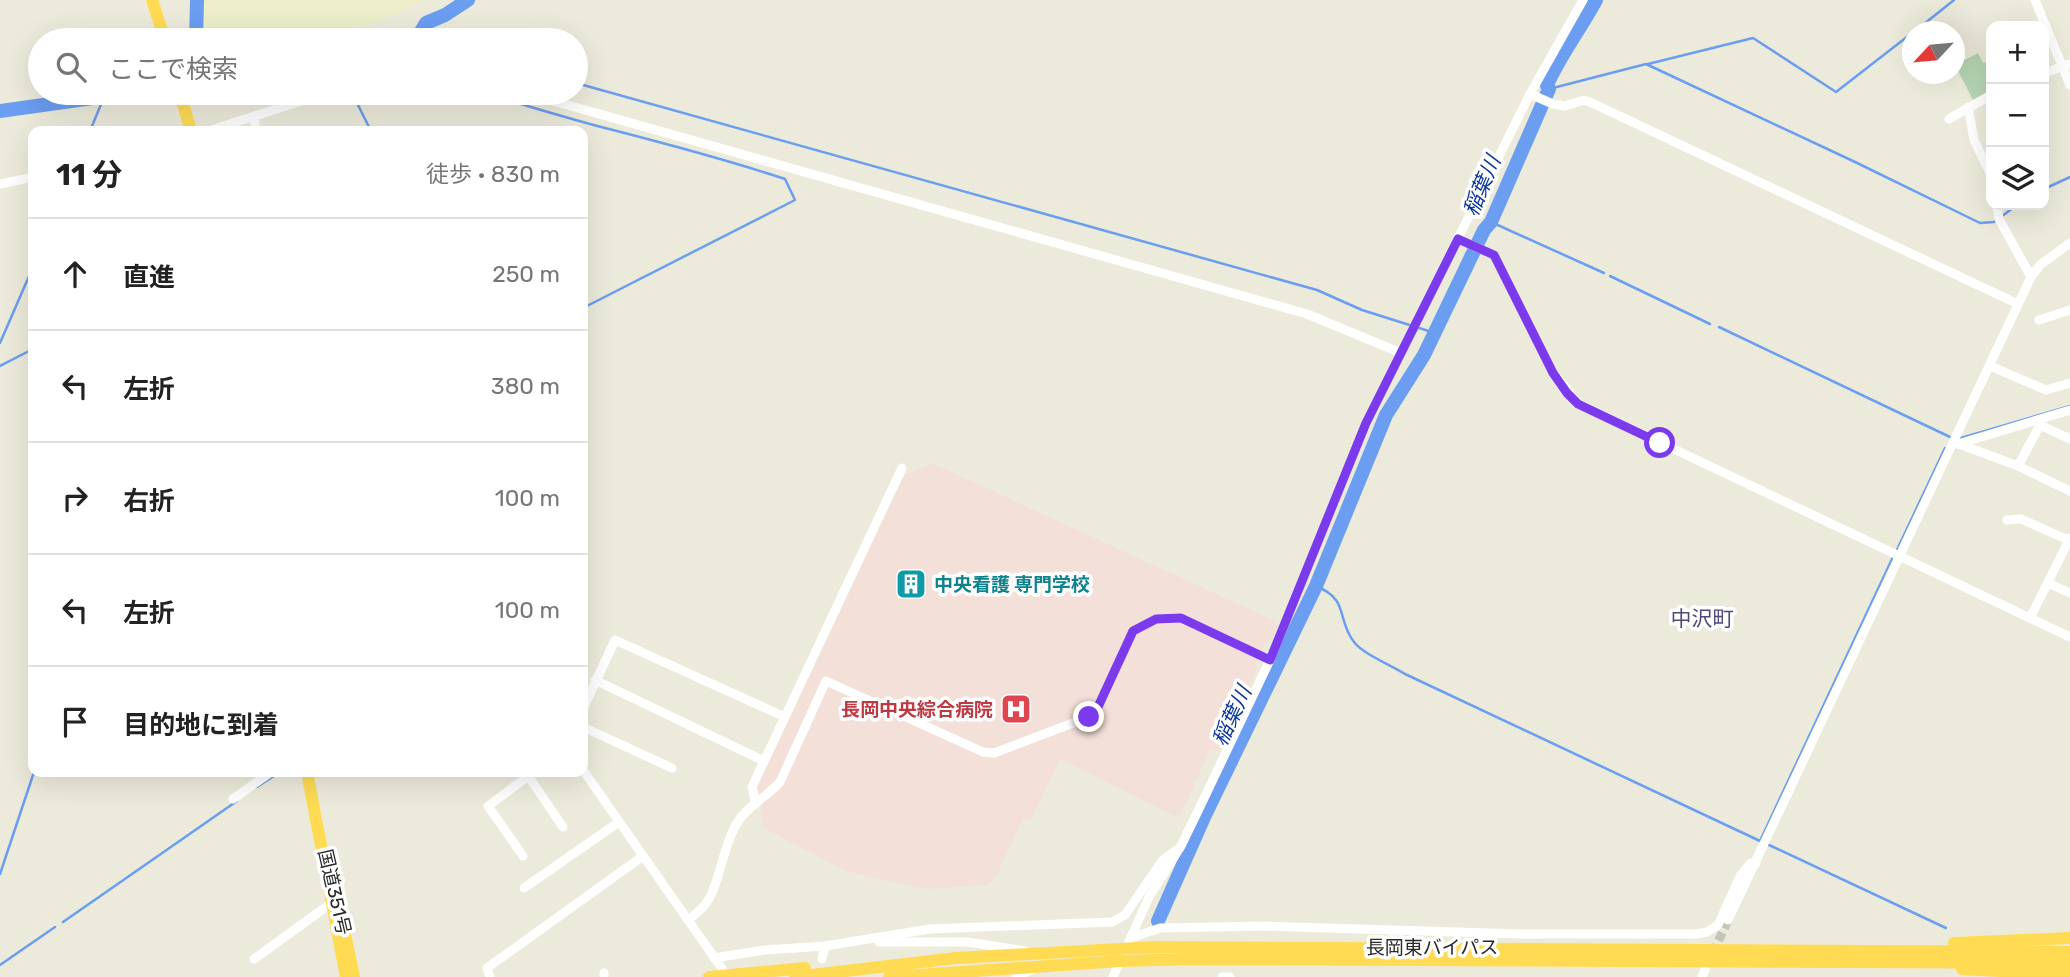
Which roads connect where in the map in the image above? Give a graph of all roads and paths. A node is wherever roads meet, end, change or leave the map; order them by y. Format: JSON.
{"nodes":[{"id":1,"x":152,"y":0,"type":"edge"},
{"id":2,"x":1583,"y":0,"type":"edge"},
{"id":3,"x":2035,"y":0,"type":"edge"},
{"id":4,"x":161,"y":28,"type":"edge"},
{"id":5,"x":2066,"y":66,"type":"edge"},
{"id":6,"x":2049,"y":72,"type":"edge"},
{"id":7,"x":2070,"y":85,"type":"edge"},
{"id":8,"x":1532,"y":95,"type":"junction"},
{"id":9,"x":1986,"y":98,"type":"edge"},
{"id":10,"x":183,"y":105,"type":"edge"},
{"id":11,"x":290,"y":105,"type":"edge"},
{"id":12,"x":568,"y":105,"type":"edge"},
{"id":13,"x":1968,"y":107,"type":"junction"},
{"id":14,"x":254,"y":117,"type":"junction"},
{"id":15,"x":1949,"y":119,"type":"dead end"},
{"id":16,"x":189,"y":126,"type":"edge"},
{"id":17,"x":224,"y":126,"type":"edge"},
{"id":18,"x":255,"y":126,"type":"edge"},
{"id":19,"x":1986,"y":165,"type":"edge"},
{"id":20,"x":28,"y":178,"type":"edge"},
{"id":21,"x":0,"y":184,"type":"edge"},
{"id":22,"x":1998,"y":210,"type":"edge"},
{"id":23,"x":1461,"y":240,"type":"junction"},
{"id":24,"x":2070,"y":243,"type":"edge"},
{"id":25,"x":2032,"y":277,"type":"junction"},
{"id":26,"x":2018,"y":304,"type":"junction"},
{"id":27,"x":2070,"y":310,"type":"edge"},
{"id":28,"x":2039,"y":320,"type":"dead end"},
{"id":29,"x":1401,"y":353,"type":"junction"},
{"id":30,"x":1990,"y":366,"type":"junction"},
{"id":31,"x":2070,"y":383,"type":"edge"},
{"id":32,"x":2070,"y":410,"type":"edge"},
{"id":33,"x":2039,"y":422,"type":"junction"},
{"id":34,"x":2070,"y":439,"type":"edge"},
{"id":35,"x":1955,"y":443,"type":"junction"},
{"id":36,"x":2018,"y":466,"type":"junction"},
{"id":37,"x":902,"y":468,"type":"dead end"},
{"id":38,"x":2070,"y":491,"type":"edge"},
{"id":39,"x":2007,"y":520,"type":"dead end"},
{"id":40,"x":2070,"y":540,"type":"edge"},
{"id":41,"x":1896,"y":555,"type":"junction"},
{"id":42,"x":2048,"y":583,"type":"junction"},
{"id":43,"x":2070,"y":593,"type":"edge"},
{"id":44,"x":2030,"y":618,"type":"junction"},
{"id":45,"x":2070,"y":637,"type":"edge"},
{"id":46,"x":1270,"y":660,"type":"junction"},
{"id":47,"x":595,"y":680,"type":"junction"},
{"id":48,"x":588,"y":697,"type":"edge"},
{"id":49,"x":785,"y":717,"type":"junction"},
{"id":50,"x":588,"y":729,"type":"edge"},
{"id":51,"x":764,"y":761,"type":"junction"},
{"id":52,"x":672,"y":768,"type":"dead end"},
{"id":53,"x":588,"y":776,"type":"edge"},
{"id":54,"x":264,"y":777,"type":"edge"},
{"id":55,"x":308,"y":777,"type":"edge"},
{"id":56,"x":524,"y":777,"type":"edge"},
{"id":57,"x":532,"y":777,"type":"edge"},
{"id":58,"x":233,"y":799,"type":"dead end"},
{"id":59,"x":756,"y":804,"type":"junction"},
{"id":60,"x":313,"y":808,"type":"junction"},
{"id":61,"x":619,"y":822,"type":"junction"},
{"id":62,"x":563,"y":827,"type":"dead end"},
{"id":63,"x":1181,"y":846,"type":"junction"},
{"id":64,"x":523,"y":856,"type":"dead end"},
{"id":65,"x":643,"y":856,"type":"junction"},
{"id":66,"x":1756,"y":863,"type":"junction"},
{"id":67,"x":524,"y":888,"type":"dead end"},
{"id":68,"x":330,"y":904,"type":"junction"},
{"id":69,"x":688,"y":920,"type":"junction"},
{"id":70,"x":1728,"y":920,"type":"tunnel mouth"},
{"id":71,"x":2070,"y":938,"type":"edge"},
{"id":72,"x":853,"y":942,"type":"junction"},
{"id":73,"x":825,"y":946,"type":"junction"},
{"id":74,"x":1125,"y":949,"type":"junction"},
{"id":75,"x":1821,"y":950,"type":"junction"},
{"id":76,"x":2070,"y":951,"type":"edge"},
{"id":77,"x":714,"y":958,"type":"junction"},
{"id":78,"x":956,"y":958,"type":"junction"},
{"id":79,"x":822,"y":959,"type":"dead end"},
{"id":80,"x":254,"y":960,"type":"dead end"},
{"id":81,"x":1038,"y":960,"type":"junction"},
{"id":82,"x":1664,"y":960,"type":"junction"},
{"id":83,"x":2070,"y":962,"type":"edge"},
{"id":84,"x":723,"y":970,"type":"dead end"},
{"id":85,"x":2070,"y":975,"type":"edge"},
{"id":86,"x":902,"y":976,"type":"edge"},
{"id":87,"x":346,"y":977,"type":"edge"},
{"id":88,"x":356,"y":977,"type":"edge"},
{"id":89,"x":490,"y":977,"type":"edge"},
{"id":90,"x":709,"y":977,"type":"edge"},
{"id":91,"x":795,"y":977,"type":"edge"},
{"id":92,"x":889,"y":977,"type":"edge"},
{"id":93,"x":1016,"y":977,"type":"edge"},
{"id":94,"x":1112,"y":977,"type":"edge"},
{"id":95,"x":1222,"y":977,"type":"edge"},
{"id":96,"x":1230,"y":977,"type":"edge"}],
"edges":[{"from":1,"to":4,"type":"highway"},
{"from":2,"to":8,"type":"street"},
{"from":3,"to":5,"type":"street"},
{"from":5,"to":6,"type":"street"},
{"from":5,"to":7,"type":"street"},
{"from":8,"to":23,"type":"street"},
{"from":8,"to":26,"type":"street"},
{"from":9,"to":13,"type":"street"},
{"from":10,"to":16,"type":"highway"},
{"from":11,"to":14,"type":"street"},
{"from":12,"to":29,"type":"street"},
{"from":13,"to":15,"type":"street"},
{"from":13,"to":19,"type":"street"},
{"from":14,"to":17,"type":"street"},
{"from":14,"to":18,"type":"street"},
{"from":20,"to":21,"type":"street"},
{"from":22,"to":25,"type":"street"},
{"from":23,"to":29,"type":"street"},
{"from":23,"to":41,"type":"street"},
{"from":24,"to":25,"type":"street"},
{"from":25,"to":26,"type":"street"},
{"from":26,"to":30,"type":"street"},
{"from":27,"to":28,"type":"street"},
{"from":29,"to":46,"type":"street"},
{"from":30,"to":31,"type":"street"},
{"from":30,"to":35,"type":"street"},
{"from":32,"to":33,"type":"street"},
{"from":33,"to":34,"type":"street"},
{"from":33,"to":35,"type":"street"},
{"from":33,"to":36,"type":"street"},
{"from":35,"to":36,"type":"street"},
{"from":35,"to":41,"type":"street"},
{"from":36,"to":38,"type":"street"},
{"from":37,"to":49,"type":"street"},
{"from":39,"to":40,"type":"street"},
{"from":40,"to":42,"type":"street"},
{"from":41,"to":44,"type":"street"},
{"from":41,"to":66,"type":"street"},
{"from":42,"to":43,"type":"street"},
{"from":42,"to":44,"type":"street"},
{"from":44,"to":45,"type":"street"},
{"from":46,"to":59,"type":"street"},
{"from":46,"to":63,"type":"street"},
{"from":47,"to":48,"type":"street"},
{"from":47,"to":49,"type":"street"},
{"from":47,"to":51,"type":"street"},
{"from":49,"to":51,"type":"street"},
{"from":50,"to":52,"type":"street"},
{"from":51,"to":59,"type":"street"},
{"from":53,"to":61,"type":"street"},
{"from":54,"to":58,"type":"street"},
{"from":55,"to":60,"type":"highway","name":"国道351号"},
{"from":56,"to":64,"type":"street"},
{"from":57,"to":62,"type":"street"},
{"from":59,"to":69,"type":"street"},
{"from":60,"to":68,"type":"highway","name":"国道351号"},
{"from":60,"to":88,"type":"highway","name":"国道351号"},
{"from":61,"to":65,"type":"street"},
{"from":61,"to":67,"type":"street"},
{"from":63,"to":72,"type":"street"},
{"from":63,"to":74,"type":"street"},
{"from":65,"to":69,"type":"street"},
{"from":65,"to":89,"type":"street"},
{"from":66,"to":70,"type":"street"},
{"from":66,"to":74,"type":"street"},
{"from":68,"to":80,"type":"street"},
{"from":68,"to":87,"type":"highway","name":"国道351号"},
{"from":69,"to":77,"type":"street"},
{"from":71,"to":75,"type":"highway"},
{"from":72,"to":73,"type":"street"},
{"from":72,"to":81,"type":"street"},
{"from":73,"to":77,"type":"street"},
{"from":73,"to":79,"type":"street"},
{"from":74,"to":75,"type":"highway","name":"長岡東バイパス"},
{"from":74,"to":81,"type":"highway","name":"長岡東バイパス"},
{"from":74,"to":82,"type":"highway","name":"長岡東バイパス"},
{"from":74,"to":94,"type":"street"},
{"from":75,"to":76,"type":"highway","name":"長岡東バイパス"},
{"from":77,"to":84,"type":"street"},
{"from":78,"to":81,"type":"highway","name":"長岡東バイパス"},
{"from":78,"to":90,"type":"highway"},
{"from":78,"to":91,"type":"highway","name":"長岡東バイパス"},
{"from":81,"to":86,"type":"highway","name":"長岡東バイパス"},
{"from":81,"to":93,"type":"street"},
{"from":82,"to":83,"type":"highway","name":"長岡東バイパス"},
{"from":82,"to":85,"type":"highway"},
{"from":86,"to":92,"type":"highway","name":"長岡東バイパス"},
{"from":95,"to":96,"type":"street"}]}
